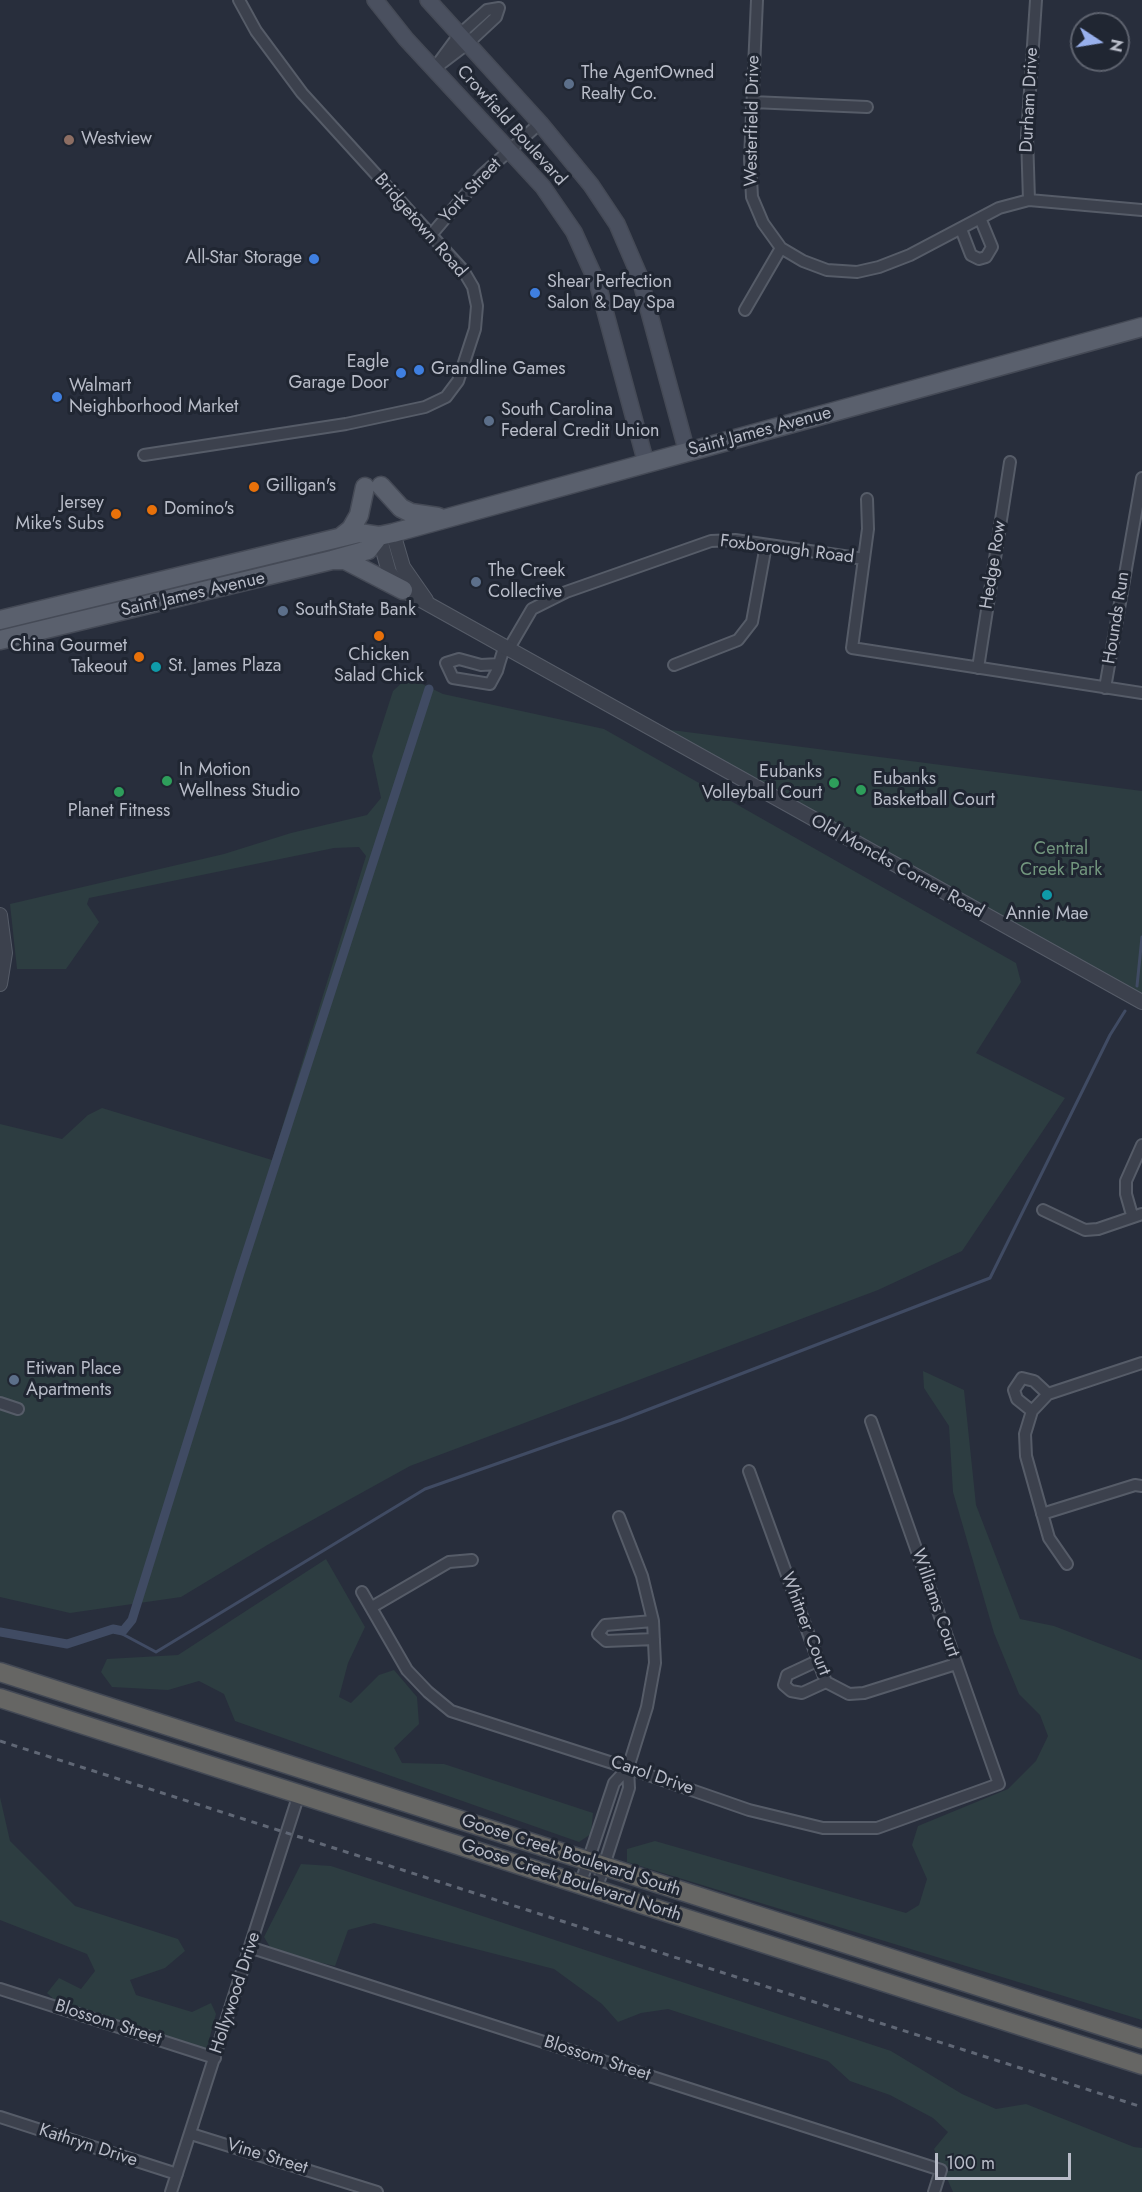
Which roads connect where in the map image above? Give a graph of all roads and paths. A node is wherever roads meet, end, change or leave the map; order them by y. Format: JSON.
{"nodes":[{"id":1,"x":239,"y":0,"type":"edge"},
{"id":2,"x":375,"y":0,"type":"edge"},
{"id":3,"x":428,"y":0,"type":"edge"},
{"id":4,"x":757,"y":0,"type":"edge"},
{"id":5,"x":1036,"y":0,"type":"edge"},
{"id":6,"x":503,"y":4,"type":"edge"},
{"id":7,"x":463,"y":39,"type":"junction"},
{"id":8,"x":434,"y":69,"type":"junction"},
{"id":9,"x":752,"y":102,"type":"junction"},
{"id":10,"x":867,"y":107,"type":"dead end"},
{"id":11,"x":540,"y":123,"type":"junction"},
{"id":12,"x":510,"y":150,"type":"junction"},
{"id":13,"x":1029,"y":200,"type":"junction"},
{"id":14,"x":1142,"y":210,"type":"edge"},
{"id":15,"x":980,"y":218,"type":"junction"},
{"id":16,"x":961,"y":229,"type":"junction"},
{"id":17,"x":431,"y":235,"type":"junction"},
{"id":18,"x":781,"y":248,"type":"junction"},
{"id":19,"x":746,"y":310,"type":"dead end"},
{"id":20,"x":1142,"y":327,"type":"edge"},
{"id":21,"x":687,"y":452,"type":"junction"},
{"id":22,"x":144,"y":455,"type":"dead end"},
{"id":23,"x":1010,"y":462,"type":"dead end"},
{"id":24,"x":646,"y":463,"type":"junction"},
{"id":25,"x":1142,"y":478,"type":"edge"},
{"id":26,"x":867,"y":499,"type":"dead end"},
{"id":27,"x":442,"y":518,"type":"junction"},
{"id":28,"x":386,"y":534,"type":"junction"},
{"id":29,"x":340,"y":538,"type":"junction"},
{"id":30,"x":766,"y":545,"type":"junction"},
{"id":31,"x":864,"y":559,"type":"junction"},
{"id":32,"x":332,"y":560,"type":"junction"},
{"id":33,"x":403,"y":590,"type":"junction"},
{"id":34,"x":434,"y":608,"type":"junction"},
{"id":35,"x":0,"y":620,"type":"edge"},
{"id":36,"x":0,"y":640,"type":"edge"},
{"id":37,"x":506,"y":649,"type":"junction"},
{"id":38,"x":499,"y":664,"type":"dead end"},
{"id":39,"x":674,"y":665,"type":"dead end"},
{"id":40,"x":978,"y":668,"type":"junction"},
{"id":41,"x":1105,"y":688,"type":"junction"},
{"id":42,"x":1142,"y":693,"type":"edge"},
{"id":43,"x":0,"y":915,"type":"edge"},
{"id":44,"x":0,"y":984,"type":"edge"},
{"id":45,"x":1142,"y":1002,"type":"edge"},
{"id":46,"x":1142,"y":1145,"type":"edge"},
{"id":47,"x":1043,"y":1210,"type":"dead end"},
{"id":48,"x":1137,"y":1215,"type":"edge"},
{"id":49,"x":1142,"y":1363,"type":"edge"},
{"id":50,"x":1048,"y":1394,"type":"junction"},
{"id":51,"x":0,"y":1403,"type":"edge"},
{"id":52,"x":18,"y":1409,"type":"dead end"},
{"id":53,"x":1032,"y":1411,"type":"junction"},
{"id":54,"x":871,"y":1421,"type":"dead end"},
{"id":55,"x":749,"y":1471,"type":"dead end"},
{"id":56,"x":1142,"y":1486,"type":"edge"},
{"id":57,"x":1042,"y":1514,"type":"junction"},
{"id":58,"x":619,"y":1517,"type":"dead end"},
{"id":59,"x":472,"y":1560,"type":"dead end"},
{"id":60,"x":1067,"y":1564,"type":"dead end"},
{"id":61,"x":362,"y":1592,"type":"dead end"},
{"id":62,"x":372,"y":1607,"type":"junction"},
{"id":63,"x":653,"y":1621,"type":"junction"},
{"id":64,"x":654,"y":1639,"type":"junction"},
{"id":65,"x":817,"y":1661,"type":"junction"},
{"id":66,"x":956,"y":1664,"type":"junction"},
{"id":67,"x":0,"y":1672,"type":"edge"},
{"id":68,"x":826,"y":1682,"type":"junction"},
{"id":69,"x":0,"y":1698,"type":"edge"},
{"id":70,"x":248,"y":1752,"type":"junction"},
{"id":71,"x":628,"y":1768,"type":"junction"},
{"id":72,"x":999,"y":1784,"type":"joint"},
{"id":73,"x":359,"y":1787,"type":"junction"},
{"id":74,"x":299,"y":1794,"type":"junction"},
{"id":75,"x":597,"y":1864,"type":"junction"},
{"id":76,"x":588,"y":1887,"type":"junction"},
{"id":77,"x":252,"y":1948,"type":"junction"},
{"id":78,"x":0,"y":1989,"type":"edge"},
{"id":79,"x":1142,"y":2039,"type":"edge"},
{"id":80,"x":215,"y":2058,"type":"junction"},
{"id":81,"x":1142,"y":2065,"type":"edge"},
{"id":82,"x":0,"y":2117,"type":"edge"},
{"id":83,"x":191,"y":2134,"type":"junction"},
{"id":84,"x":177,"y":2174,"type":"junction"},
{"id":85,"x":171,"y":2192,"type":"edge"},
{"id":86,"x":377,"y":2192,"type":"edge"},
{"id":87,"x":934,"y":2192,"type":"edge"}],
"edges":[{"from":1,"to":17,"type":"street","name":"Bridgetown Road"},
{"from":2,"to":8,"type":"main road","name":"Crowfield Boulevard"},
{"from":3,"to":7,"type":"main road","name":"Crowfield Boulevard"},
{"from":4,"to":9,"type":"street","name":"Westerfield Drive"},
{"from":5,"to":13,"type":"street","name":"Durham Drive"},
{"from":6,"to":7,"type":"street"},
{"from":7,"to":8,"type":"street"},
{"from":7,"to":11,"type":"main road","name":"Crowfield Boulevard"},
{"from":8,"to":12,"type":"main road","name":"Crowfield Boulevard"},
{"from":9,"to":10,"type":"street"},
{"from":9,"to":18,"type":"street","name":"Westerfield Drive"},
{"from":11,"to":12,"type":"street","name":"York Street"},
{"from":11,"to":21,"type":"main road","name":"Crowfield Boulevard"},
{"from":12,"to":17,"type":"street","name":"York Street"},
{"from":12,"to":24,"type":"main road","name":"Crowfield Boulevard"},
{"from":13,"to":14,"type":"street","name":"Westerfield Drive"},
{"from":13,"to":15,"type":"street","name":"Westerfield Drive"},
{"from":15,"to":16,"type":"street","name":"Westerfield Drive"},
{"from":15,"to":16,"type":"street"},
{"from":16,"to":18,"type":"street","name":"Westerfield Drive"},
{"from":17,"to":22,"type":"street","name":"Bridgetown Road"},
{"from":18,"to":19,"type":"street"},
{"from":20,"to":21,"type":"main road","name":"Saint James Avenue"},
{"from":21,"to":24,"type":"main road","name":"Saint James Avenue"},
{"from":23,"to":40,"type":"street","name":"Hedge Row"},
{"from":24,"to":27,"type":"main road","name":"Saint James Avenue"},
{"from":25,"to":41,"type":"street","name":"Hounds Run"},
{"from":26,"to":31,"type":"street"},
{"from":27,"to":28,"type":"main road","name":"Saint James Avenue"},
{"from":27,"to":29,"type":"main road"},
{"from":28,"to":29,"type":"main road","name":"Saint James Avenue"},
{"from":28,"to":32,"type":"main road","name":"Saint James Avenue"},
{"from":28,"to":33,"type":"street"},
{"from":28,"to":34,"type":"street"},
{"from":29,"to":35,"type":"main road","name":"Saint James Avenue"},
{"from":30,"to":31,"type":"street","name":"Foxborough Road"},
{"from":30,"to":37,"type":"street","name":"Foxborough Road"},
{"from":30,"to":39,"type":"street"},
{"from":31,"to":40,"type":"street","name":"Foxborough Road"},
{"from":32,"to":33,"type":"main road"},
{"from":32,"to":36,"type":"main road","name":"Saint James Avenue"},
{"from":33,"to":34,"type":"street","name":"Old Moncks Corner Road"},
{"from":34,"to":37,"type":"street","name":"Old Moncks Corner Road"},
{"from":37,"to":38,"type":"street","name":"Foxborough Road"},
{"from":37,"to":45,"type":"street","name":"Old Moncks Corner Road"},
{"from":40,"to":41,"type":"street","name":"Foxborough Road"},
{"from":41,"to":42,"type":"street","name":"Foxborough Road"},
{"from":43,"to":44,"type":"street"},
{"from":46,"to":48,"type":"street"},
{"from":47,"to":48,"type":"street"},
{"from":49,"to":50,"type":"street"},
{"from":50,"to":53,"type":"street"},
{"from":50,"to":53,"type":"street"},
{"from":51,"to":52,"type":"street"},
{"from":53,"to":57,"type":"street"},
{"from":54,"to":66,"type":"street","name":"Williams Court"},
{"from":55,"to":65,"type":"street","name":"Whitner Court"},
{"from":56,"to":57,"type":"street"},
{"from":57,"to":60,"type":"street"},
{"from":58,"to":63,"type":"street"},
{"from":59,"to":62,"type":"street"},
{"from":61,"to":62,"type":"street","name":"Carol Drive"},
{"from":62,"to":71,"type":"street","name":"Carol Drive"},
{"from":63,"to":64,"type":"street"},
{"from":63,"to":64,"type":"street"},
{"from":64,"to":71,"type":"street"},
{"from":65,"to":68,"type":"street","name":"Whitner Court"},
{"from":65,"to":68,"type":"street"},
{"from":66,"to":68,"type":"street","name":"Whitner Court"},
{"from":66,"to":72,"type":"street","name":"Williams Court"},
{"from":67,"to":70,"type":"highway","name":"Goose Creek Boulevard South"},
{"from":69,"to":74,"type":"highway","name":"Goose Creek Boulevard North"},
{"from":70,"to":73,"type":"highway","name":"Goose Creek Boulevard South"},
{"from":70,"to":74,"type":"highway"},
{"from":71,"to":72,"type":"street","name":"Carol Drive"},
{"from":71,"to":75,"type":"street"},
{"from":73,"to":74,"type":"highway"},
{"from":73,"to":75,"type":"highway","name":"Goose Creek Boulevard South"},
{"from":74,"to":76,"type":"highway","name":"Goose Creek Boulevard North"},
{"from":74,"to":77,"type":"street","name":"Hollywood Drive"},
{"from":75,"to":76,"type":"street"},
{"from":75,"to":76,"type":"street"},
{"from":75,"to":79,"type":"highway","name":"Goose Creek Boulevard South"},
{"from":76,"to":81,"type":"highway","name":"Goose Creek Boulevard North"},
{"from":77,"to":80,"type":"street","name":"Hollywood Drive"},
{"from":77,"to":87,"type":"street","name":"Blossom Street"},
{"from":78,"to":80,"type":"street","name":"Blossom Street"},
{"from":80,"to":83,"type":"street","name":"Hollywood Drive"},
{"from":82,"to":84,"type":"street","name":"Kathryn Drive"},
{"from":83,"to":84,"type":"street","name":"Hollywood Drive"},
{"from":83,"to":86,"type":"street","name":"Vine Street"},
{"from":84,"to":85,"type":"street","name":"Hollywood Drive"}]}
